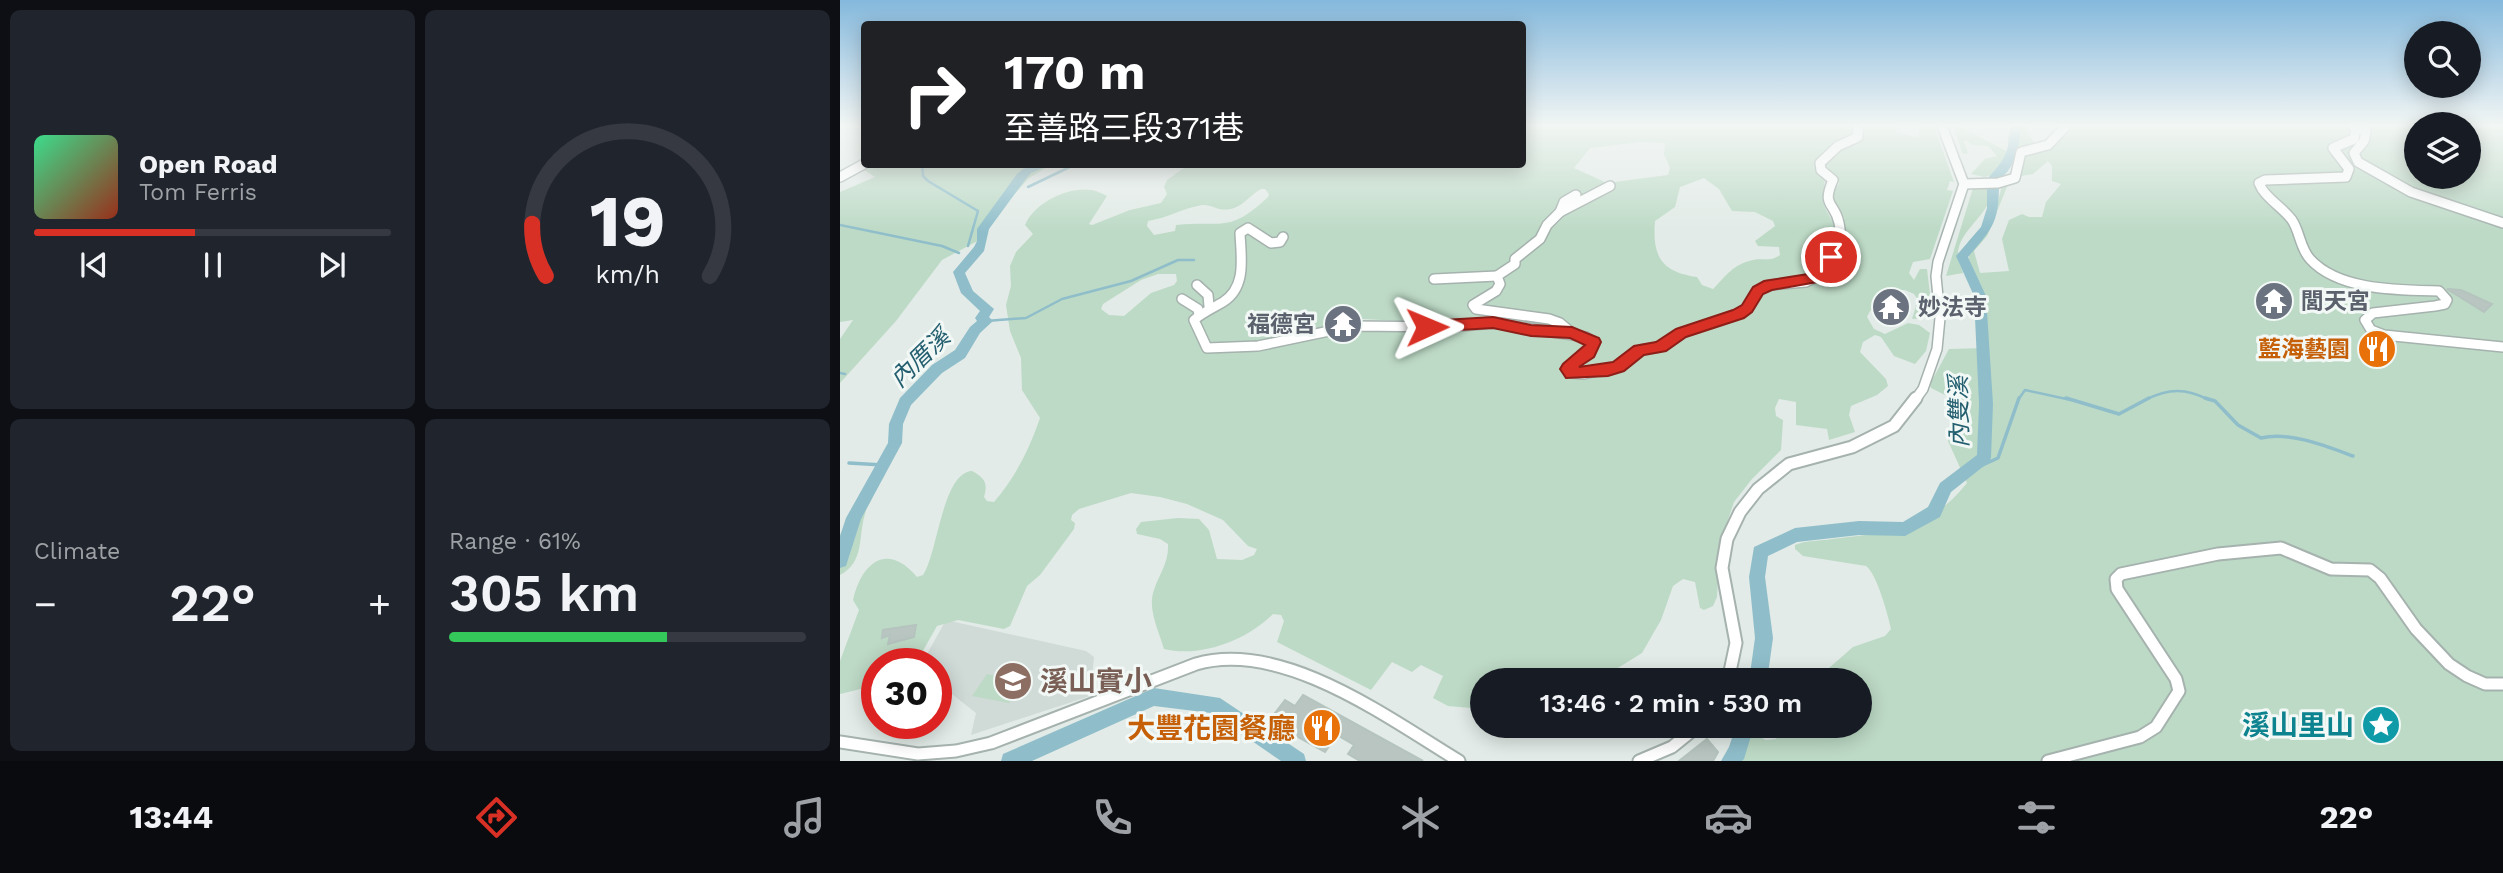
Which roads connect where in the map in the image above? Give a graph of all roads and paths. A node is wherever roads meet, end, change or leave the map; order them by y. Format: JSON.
{"nodes":[{"id":1,"x":1822,"y":162,"type":"edge"},
{"id":2,"x":1955,"y":162,"type":"edge"},
{"id":3,"x":2019,"y":162,"type":"edge"},
{"id":4,"x":2343,"y":162,"type":"edge"},
{"id":5,"x":2358,"y":162,"type":"edge"},
{"id":6,"x":861,"y":166,"type":"edge"},
{"id":7,"x":840,"y":177,"type":"edge"},
{"id":8,"x":1964,"y":184,"type":"junction"},
{"id":9,"x":1610,"y":186,"type":"dead end"},
{"id":10,"x":1576,"y":195,"type":"dead end"},
{"id":11,"x":1560,"y":212,"type":"junction"},
{"id":12,"x":2503,"y":223,"type":"edge"},
{"id":13,"x":1283,"y":237,"type":"dead end"},
{"id":14,"x":1497,"y":276,"type":"junction"},
{"id":15,"x":1434,"y":279,"type":"dead end"},
{"id":16,"x":1198,"y":285,"type":"dead end"},
{"id":17,"x":1182,"y":299,"type":"dead end"},
{"id":18,"x":1209,"y":306,"type":"junction"},
{"id":19,"x":1199,"y":315,"type":"junction"},
{"id":20,"x":1572,"y":333,"type":"junction"},
{"id":21,"x":2503,"y":347,"type":"edge"},
{"id":22,"x":1730,"y":668,"type":"edge"},
{"id":23,"x":2503,"y":684,"type":"edge"},
{"id":24,"x":1683,"y":738,"type":"edge"},
{"id":25,"x":840,"y":741,"type":"edge"},
{"id":26,"x":1439,"y":756,"type":"edge"},
{"id":27,"x":1458,"y":761,"type":"edge"},
{"id":28,"x":1639,"y":761,"type":"edge"},
{"id":29,"x":2048,"y":761,"type":"edge"}],
"edges":[{"from":1,"to":20,"type":"street"},
{"from":2,"to":8,"type":"street"},
{"from":3,"to":8,"type":"street"},
{"from":4,"to":21,"type":"street"},
{"from":5,"to":12,"type":"street"},
{"from":6,"to":7,"type":"street"},
{"from":8,"to":22,"type":"street"},
{"from":9,"to":11,"type":"street"},
{"from":10,"to":11,"type":"street"},
{"from":11,"to":14,"type":"street"},
{"from":13,"to":18,"type":"street"},
{"from":14,"to":15,"type":"street"},
{"from":14,"to":20,"type":"street"},
{"from":16,"to":18,"type":"street"},
{"from":17,"to":19,"type":"street"},
{"from":18,"to":19,"type":"street"},
{"from":19,"to":20,"type":"street"},
{"from":23,"to":29,"type":"street"},
{"from":24,"to":28,"type":"street"},
{"from":25,"to":26,"type":"street"},
{"from":26,"to":27,"type":"street"}]}
